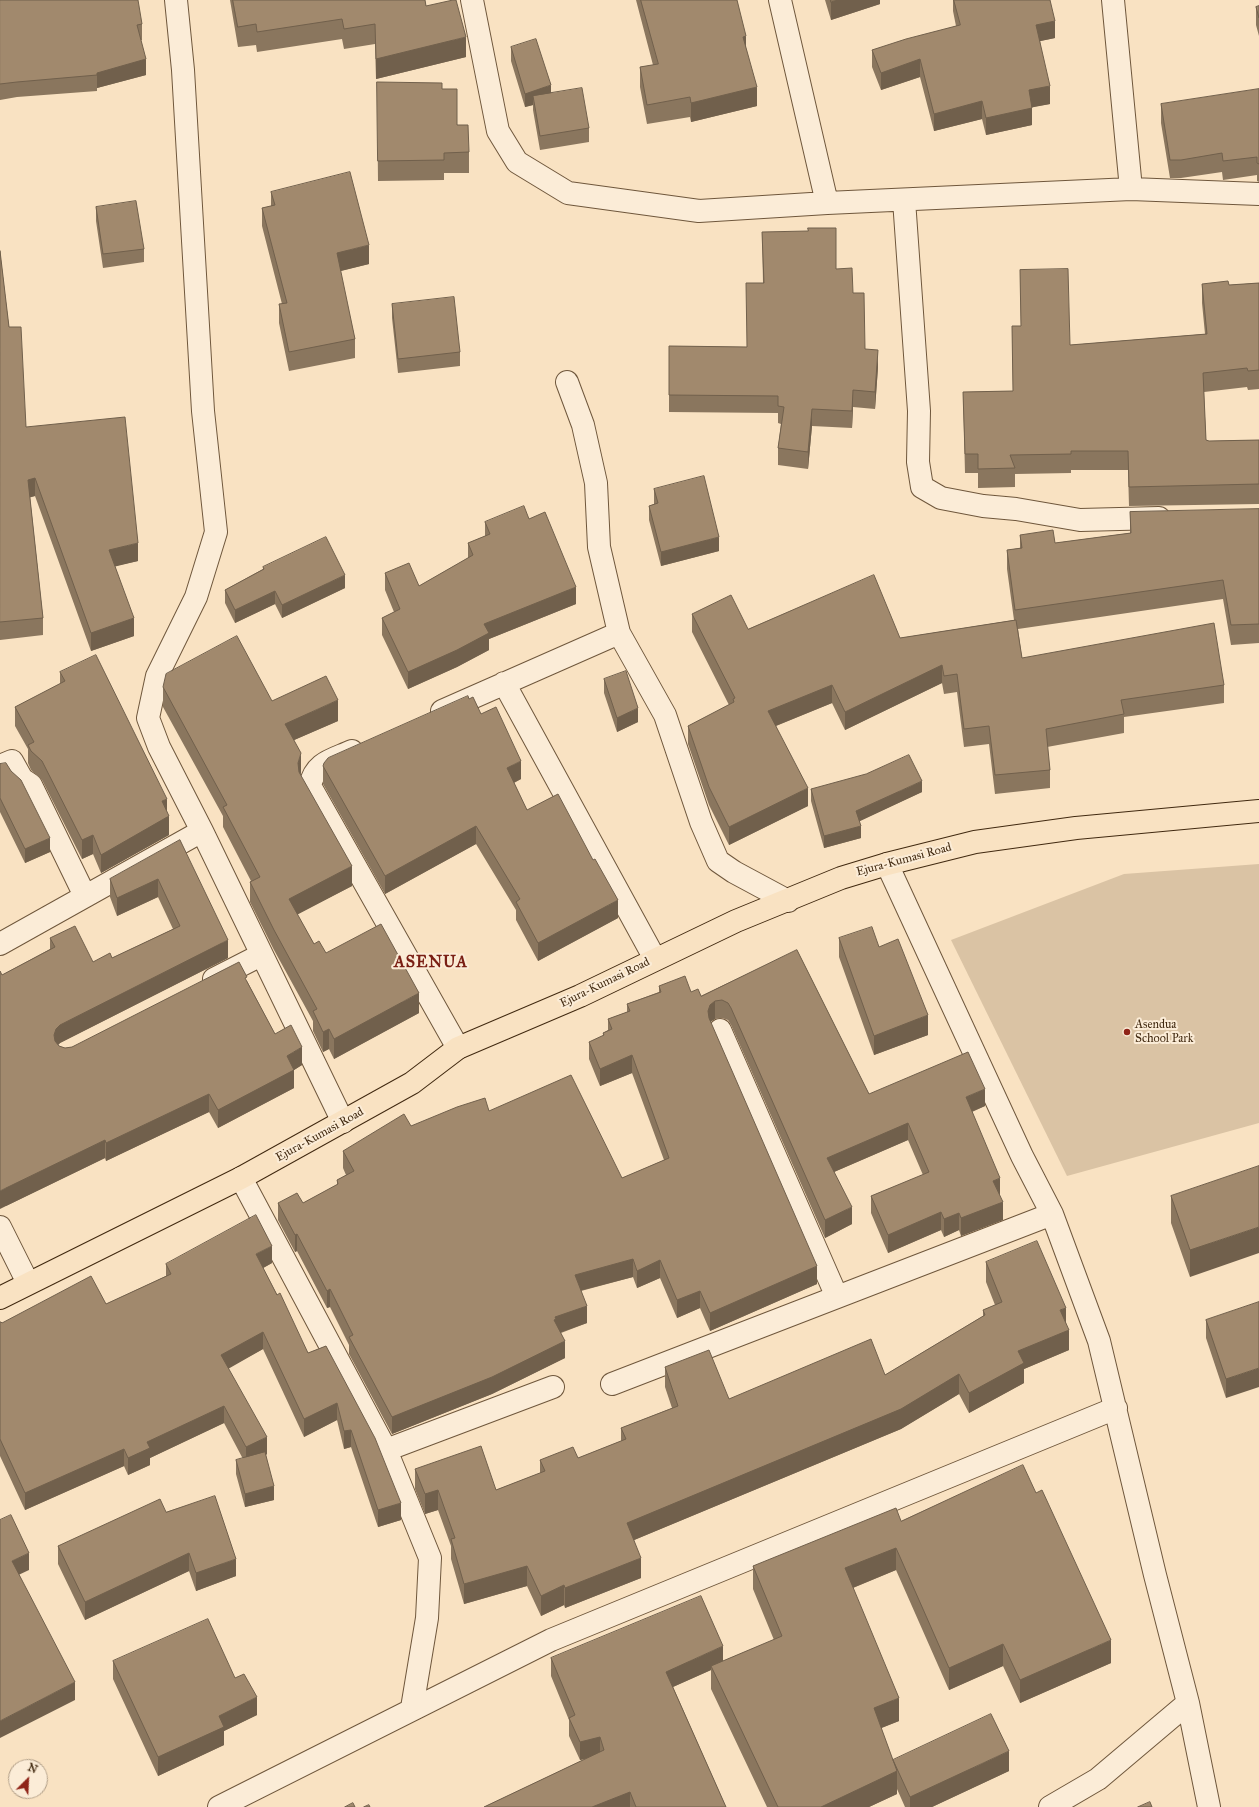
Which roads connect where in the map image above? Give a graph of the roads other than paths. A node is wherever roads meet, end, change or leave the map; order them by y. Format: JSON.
{"nodes":[{"id":1,"x":176,"y":0,"type":"edge"},
{"id":2,"x":472,"y":0,"type":"edge"},
{"id":3,"x":780,"y":0,"type":"edge"},
{"id":4,"x":1113,"y":0,"type":"edge"},
{"id":5,"x":1131,"y":189,"type":"junction"},
{"id":6,"x":1259,"y":194,"type":"edge"},
{"id":7,"x":904,"y":200,"type":"junction"},
{"id":8,"x":826,"y":203,"type":"junction"},
{"id":9,"x":567,"y":382,"type":"dead end"},
{"id":10,"x":1180,"y":518,"type":"edge"},
{"id":11,"x":619,"y":633,"type":"junction"},
{"id":12,"x":504,"y":683,"type":"junction"},
{"id":13,"x":426,"y":718,"type":"edge"},
{"id":14,"x":370,"y":743,"type":"edge"},
{"id":15,"x":0,"y":766,"type":"edge"},
{"id":16,"x":1259,"y":811,"type":"edge"},
{"id":17,"x":202,"y":831,"type":"junction"},
{"id":18,"x":887,"y":864,"type":"junction"},
{"id":19,"x":85,"y":896,"type":"junction"},
{"id":20,"x":788,"y":901,"type":"junction"},
{"id":21,"x":0,"y":944,"type":"edge"},
{"id":22,"x":261,"y":955,"type":"junction"},
{"id":23,"x":655,"y":959,"type":"junction"},
{"id":24,"x":198,"y":987,"type":"edge"},
{"id":25,"x":720,"y":1030,"type":"dead end"},
{"id":26,"x":458,"y":1048,"type":"junction"},
{"id":27,"x":343,"y":1122,"type":"junction"},
{"id":28,"x":242,"y":1178,"type":"junction"},
{"id":29,"x":1052,"y":1214,"type":"junction"},
{"id":30,"x":0,"y":1227,"type":"edge"},
{"id":31,"x":28,"y":1283,"type":"junction"},
{"id":32,"x":837,"y":1297,"type":"junction"},
{"id":33,"x":0,"y":1298,"type":"edge"},
{"id":34,"x":612,"y":1384,"type":"dead end"},
{"id":35,"x":552,"y":1387,"type":"dead end"},
{"id":36,"x":1116,"y":1408,"type":"junction"},
{"id":37,"x":386,"y":1450,"type":"junction"},
{"id":38,"x":1188,"y":1703,"type":"junction"},
{"id":39,"x":412,"y":1708,"type":"junction"},
{"id":40,"x":219,"y":1807,"type":"edge"},
{"id":41,"x":1050,"y":1807,"type":"edge"},
{"id":42,"x":1209,"y":1807,"type":"edge"}],
"edges":[{"from":1,"to":17,"type":"street"},
{"from":2,"to":8,"type":"street"},
{"from":3,"to":8,"type":"street"},
{"from":4,"to":5,"type":"street"},
{"from":5,"to":6,"type":"street"},
{"from":5,"to":7,"type":"street"},
{"from":7,"to":8,"type":"street"},
{"from":7,"to":10,"type":"street"},
{"from":9,"to":11,"type":"street"},
{"from":11,"to":12,"type":"street"},
{"from":11,"to":20,"type":"street"},
{"from":12,"to":13,"type":"street"},
{"from":12,"to":23,"type":"street"},
{"from":14,"to":26,"type":"street"},
{"from":15,"to":19,"type":"street"},
{"from":16,"to":18,"type":"main road","name":"Ejura-Kumasi Road"},
{"from":17,"to":19,"type":"street"},
{"from":17,"to":22,"type":"street"},
{"from":18,"to":20,"type":"main road","name":"Ejura-Kumasi Road"},
{"from":18,"to":29,"type":"street"},
{"from":19,"to":21,"type":"street"},
{"from":20,"to":23,"type":"main road","name":"Ejura-Kumasi Road"},
{"from":22,"to":24,"type":"street"},
{"from":22,"to":27,"type":"street"},
{"from":23,"to":26,"type":"main road","name":"Ejura-Kumasi Road"},
{"from":25,"to":32,"type":"street"},
{"from":26,"to":27,"type":"main road","name":"Ejura-Kumasi Road"},
{"from":27,"to":28,"type":"main road","name":"Ejura-Kumasi Road"},
{"from":28,"to":31,"type":"main road","name":"Ejura-Kumasi Road"},
{"from":28,"to":37,"type":"street"},
{"from":29,"to":32,"type":"street"},
{"from":29,"to":36,"type":"street"},
{"from":30,"to":31,"type":"street"},
{"from":31,"to":33,"type":"main road","name":"Ejura-Kumasi Road"},
{"from":32,"to":34,"type":"street"},
{"from":35,"to":37,"type":"street"},
{"from":36,"to":38,"type":"street"},
{"from":36,"to":39,"type":"street"},
{"from":37,"to":39,"type":"street"},
{"from":38,"to":41,"type":"street"},
{"from":38,"to":42,"type":"street"},
{"from":39,"to":40,"type":"street"}]}
